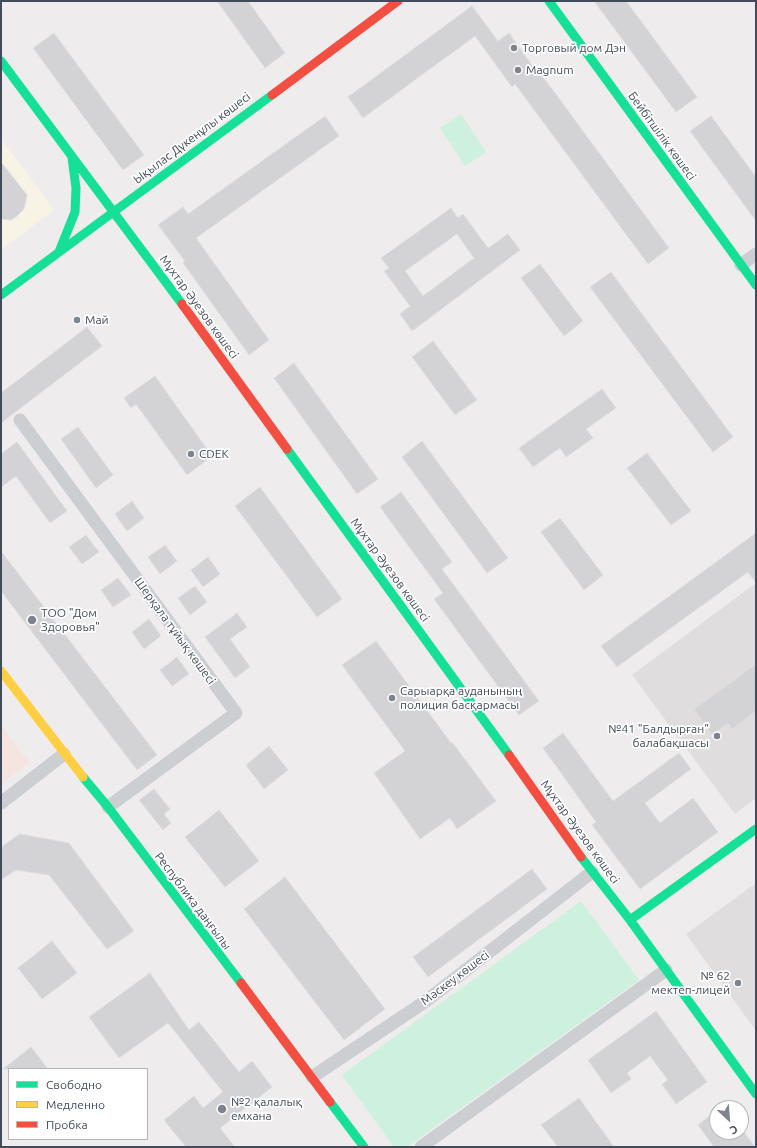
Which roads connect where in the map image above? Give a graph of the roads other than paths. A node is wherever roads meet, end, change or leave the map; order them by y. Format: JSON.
{"nodes":[{"id":1,"x":398,"y":1,"type":"edge"},
{"id":2,"x":549,"y":1,"type":"edge"},
{"id":3,"x":1,"y":61,"type":"edge"},
{"id":4,"x":71,"y":153,"type":"junction"},
{"id":5,"x":113,"y":212,"type":"junction"},
{"id":6,"x":59,"y":252,"type":"junction"},
{"id":7,"x":756,"y":254,"type":"edge"},
{"id":8,"x":742,"y":265,"type":"junction"},
{"id":9,"x":756,"y":285,"type":"edge"},
{"id":10,"x":1,"y":295,"type":"edge"},
{"id":11,"x":20,"y":420,"type":"dead end"},
{"id":12,"x":1,"y":671,"type":"edge"},
{"id":13,"x":64,"y":754,"type":"junction"},
{"id":14,"x":1,"y":803,"type":"edge"},
{"id":15,"x":108,"y":808,"type":"junction"},
{"id":16,"x":756,"y":829,"type":"edge"},
{"id":17,"x":592,"y":872,"type":"junction"},
{"id":18,"x":630,"y":920,"type":"junction"},
{"id":19,"x":666,"y":970,"type":"junction"},
{"id":20,"x":312,"y":1077,"type":"junction"},
{"id":21,"x":756,"y":1094,"type":"edge"},
{"id":22,"x":364,"y":1147,"type":"edge"},
{"id":23,"x":421,"y":1147,"type":"edge"}],
"edges":[{"from":1,"to":5,"type":"street","name":"Ықылас Дүкенұлы көшесі"},
{"from":2,"to":8,"type":"street","name":"Бейбітшілік көшесі"},
{"from":3,"to":4,"type":"street","name":"Мұхтар Әуезов көшесі"},
{"from":4,"to":5,"type":"street","name":"Мұхтар Әуезов көшесі"},
{"from":4,"to":6,"type":"street"},
{"from":5,"to":6,"type":"street","name":"Ықылас Дүкенұлы көшесі"},
{"from":5,"to":17,"type":"street","name":"Мұхтар Әуезов көшесі"},
{"from":6,"to":10,"type":"street","name":"Ықылас Дүкенұлы көшесі"},
{"from":7,"to":8,"type":"street"},
{"from":8,"to":9,"type":"street","name":"Бейбітшілік көшесі"},
{"from":11,"to":15,"type":"street","name":"Шерқала тұйық көшесі"},
{"from":12,"to":13,"type":"street","name":"Республика даңғылы"},
{"from":13,"to":14,"type":"street"},
{"from":13,"to":15,"type":"street","name":"Республика даңғылы"},
{"from":15,"to":20,"type":"street","name":"Республика даңғылы"},
{"from":16,"to":18,"type":"street"},
{"from":17,"to":18,"type":"street","name":"Мұхтар Әуезов көшесі"},
{"from":17,"to":20,"type":"street","name":"Мәскеу көшесі"},
{"from":18,"to":19,"type":"street","name":"Мұхтар Әуезов көшесі"},
{"from":19,"to":21,"type":"street","name":"Мұхтар Әуезов көшесі"},
{"from":19,"to":23,"type":"street"},
{"from":20,"to":22,"type":"street","name":"Республика даңғылы"}]}
